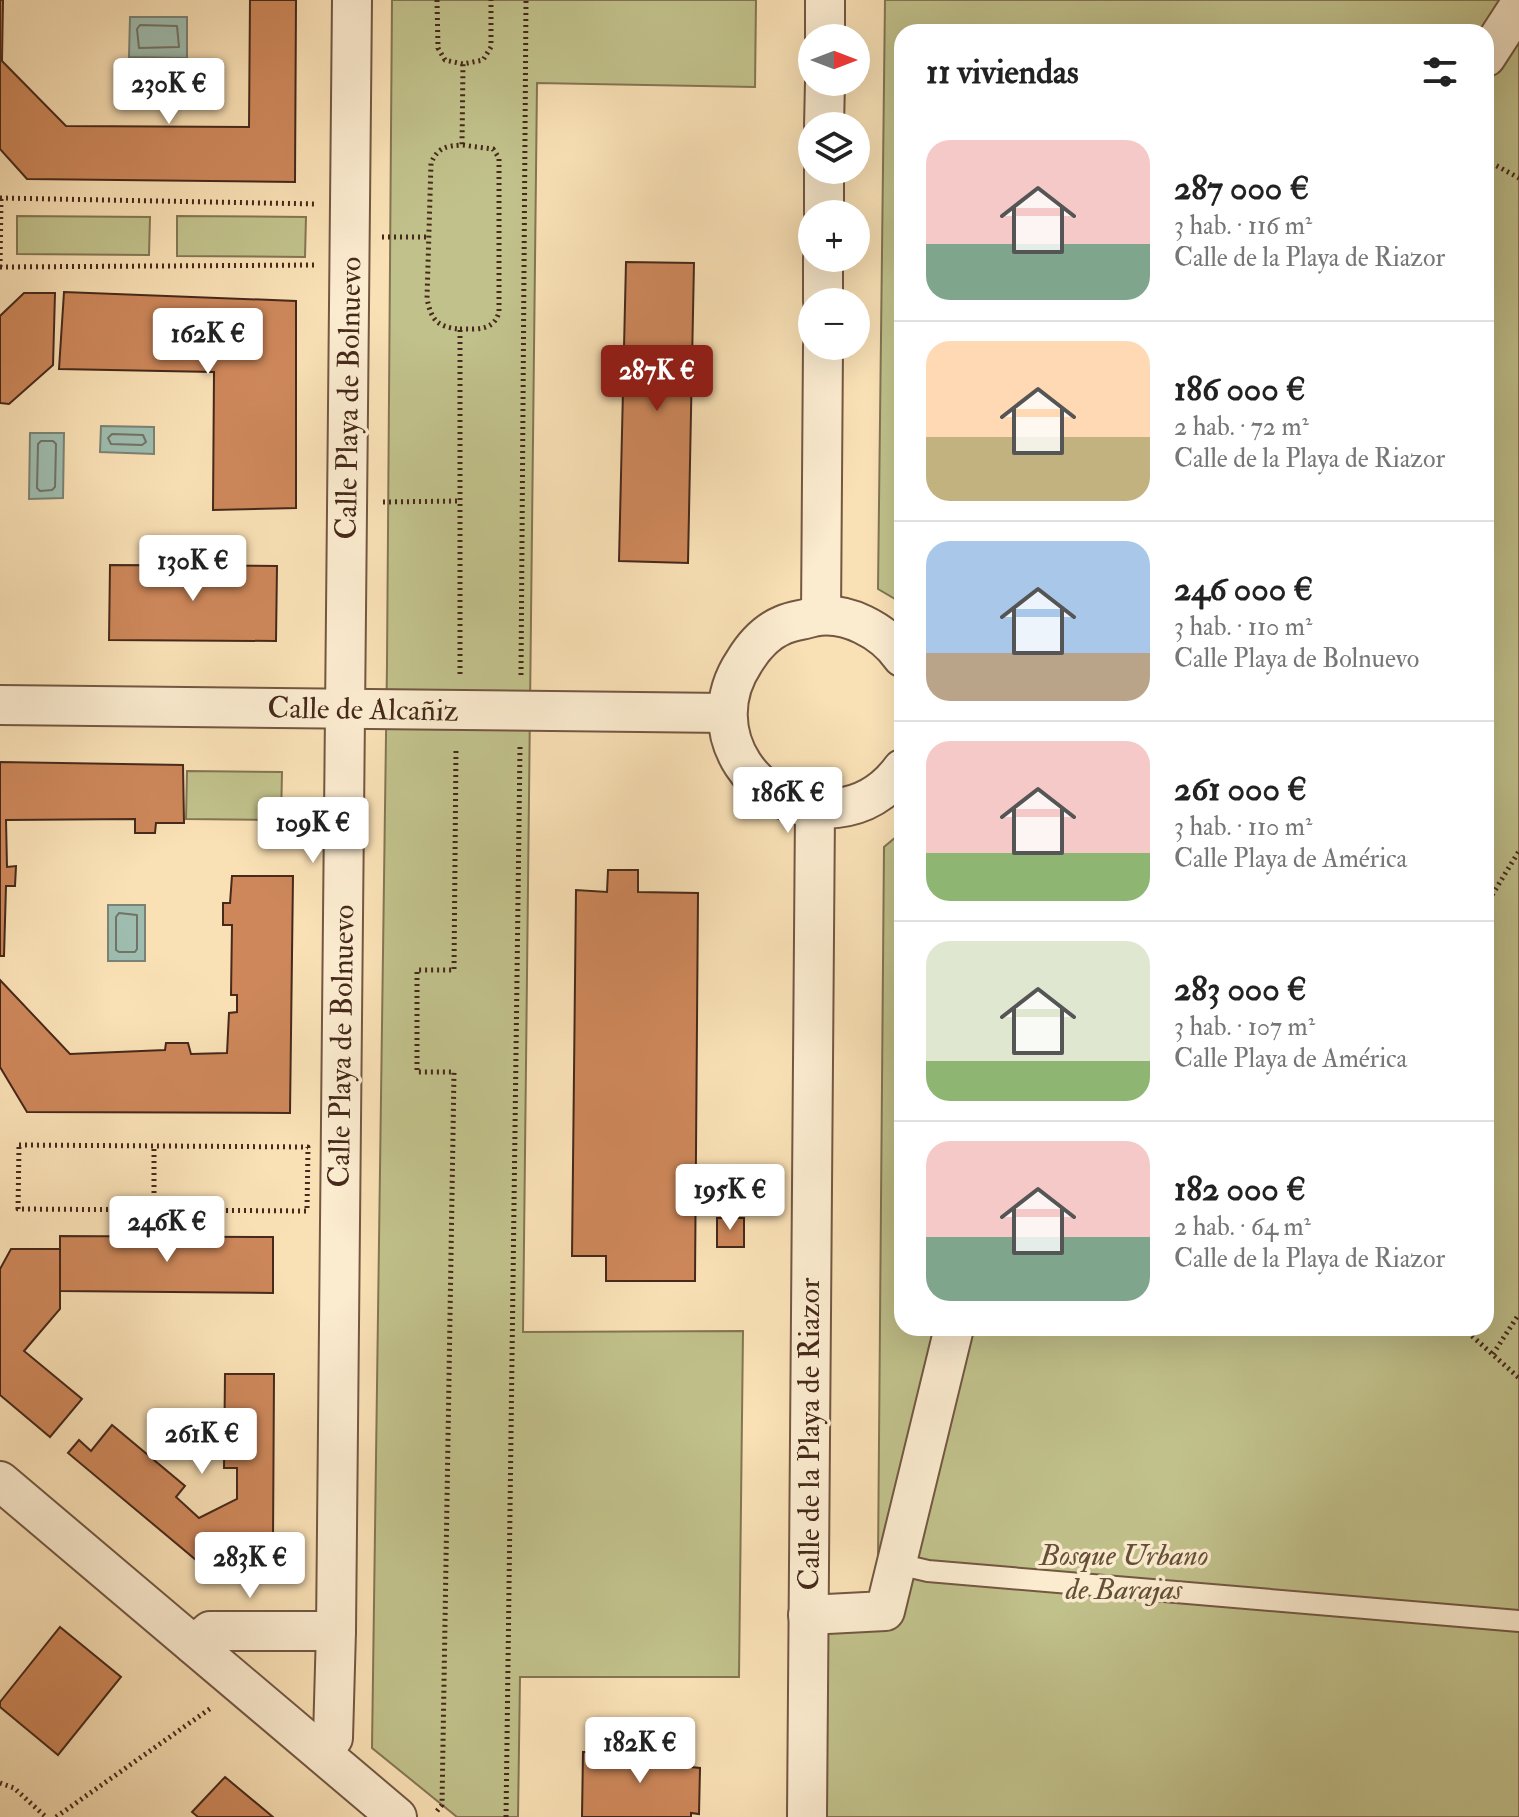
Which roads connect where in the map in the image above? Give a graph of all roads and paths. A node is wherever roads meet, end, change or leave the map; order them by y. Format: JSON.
{"nodes":[{"id":1,"x":352,"y":0,"type":"edge"},
{"id":2,"x":437,"y":0,"type":"edge"},
{"id":3,"x":491,"y":0,"type":"edge"},
{"id":4,"x":526,"y":0,"type":"edge"},
{"id":5,"x":825,"y":0,"type":"edge"},
{"id":6,"x":1519,"y":6,"type":"edge"},
{"id":7,"x":825,"y":24,"type":"edge"},
{"id":8,"x":1494,"y":45,"type":"edge"},
{"id":9,"x":463,"y":64,"type":"junction"},
{"id":10,"x":462,"y":145,"type":"junction"},
{"id":11,"x":1494,"y":164,"type":"edge"},
{"id":12,"x":1519,"y":178,"type":"edge"},
{"id":13,"x":1,"y":198,"type":"edge"},
{"id":14,"x":316,"y":215,"type":"dead end"},
{"id":15,"x":373,"y":237,"type":"dead end"},
{"id":16,"x":429,"y":237,"type":"junction"},
{"id":17,"x":317,"y":251,"type":"dead end"},
{"id":18,"x":0,"y":267,"type":"edge"},
{"id":19,"x":460,"y":329,"type":"junction"},
{"id":20,"x":823,"y":360,"type":"edge"},
{"id":21,"x":460,"y":501,"type":"junction"},
{"id":22,"x":383,"y":502,"type":"dead end"},
{"id":23,"x":821,"y":615,"type":"junction"},
{"id":24,"x":894,"y":645,"type":"edge"},
{"id":25,"x":460,"y":674,"type":"dead end"},
{"id":26,"x":521,"y":675,"type":"dead end"},
{"id":27,"x":0,"y":705,"type":"edge"},
{"id":28,"x":345,"y":708,"type":"junction"},
{"id":29,"x":726,"y":713,"type":"junction"},
{"id":30,"x":456,"y":747,"type":"dead end"},
{"id":31,"x":520,"y":747,"type":"dead end"},
{"id":32,"x":894,"y":780,"type":"edge"},
{"id":33,"x":815,"y":811,"type":"junction"},
{"id":34,"x":1519,"y":851,"type":"edge"},
{"id":35,"x":1494,"y":892,"type":"edge"},
{"id":36,"x":154,"y":1146,"type":"junction"},
{"id":37,"x":154,"y":1211,"type":"junction"},
{"id":38,"x":1519,"y":1314,"type":"edge"},
{"id":39,"x":952,"y":1336,"type":"edge"},
{"id":40,"x":1472,"y":1336,"type":"edge"},
{"id":41,"x":1493,"y":1354,"type":"junction"},
{"id":42,"x":1519,"y":1378,"type":"edge"},
{"id":43,"x":0,"y":1481,"type":"edge"},
{"id":44,"x":898,"y":1564,"type":"junction"},
{"id":45,"x":808,"y":1615,"type":"junction"},
{"id":46,"x":1519,"y":1621,"type":"edge"},
{"id":47,"x":336,"y":1631,"type":"junction"},
{"id":48,"x":194,"y":1645,"type":"junction"},
{"id":49,"x":211,"y":1708,"type":"dead end"},
{"id":50,"x":321,"y":1751,"type":"junction"},
{"id":51,"x":0,"y":1783,"type":"edge"},
{"id":52,"x":437,"y":1811,"type":"dead end"},
{"id":53,"x":46,"y":1817,"type":"edge"},
{"id":54,"x":56,"y":1817,"type":"edge"},
{"id":55,"x":397,"y":1817,"type":"edge"},
{"id":56,"x":506,"y":1817,"type":"edge"},
{"id":57,"x":807,"y":1817,"type":"edge"}],
"edges":[{"from":1,"to":28,"type":"street","name":"Calle Playa de Bolnuevo"},
{"from":2,"to":9,"type":"path"},
{"from":3,"to":9,"type":"path"},
{"from":4,"to":26,"type":"path"},
{"from":5,"to":7,"type":"street"},
{"from":6,"to":8,"type":"street"},
{"from":9,"to":10,"type":"path"},
{"from":10,"to":16,"type":"path"},
{"from":10,"to":19,"type":"path"},
{"from":11,"to":12,"type":"path"},
{"from":13,"to":14,"type":"path"},
{"from":13,"to":18,"type":"path"},
{"from":15,"to":16,"type":"path"},
{"from":16,"to":19,"type":"path"},
{"from":17,"to":18,"type":"path"},
{"from":19,"to":21,"type":"path"},
{"from":20,"to":23,"type":"street"},
{"from":21,"to":22,"type":"path"},
{"from":21,"to":25,"type":"path"},
{"from":23,"to":24,"type":"street"},
{"from":23,"to":29,"type":"street"},
{"from":27,"to":28,"type":"street","name":"Calle de Alcañiz"},
{"from":28,"to":29,"type":"street","name":"Calle de Alcañiz"},
{"from":28,"to":47,"type":"street","name":"Calle Playa de Bolnuevo"},
{"from":29,"to":33,"type":"street"},
{"from":30,"to":52,"type":"path"},
{"from":31,"to":56,"type":"path"},
{"from":32,"to":33,"type":"street"},
{"from":33,"to":45,"type":"street","name":"Calle de la Playa de Riazor"},
{"from":34,"to":35,"type":"path"},
{"from":36,"to":37,"type":"path"},
{"from":36,"to":37,"type":"path"},
{"from":36,"to":37,"type":"path"},
{"from":38,"to":41,"type":"path"},
{"from":39,"to":44,"type":"street"},
{"from":40,"to":41,"type":"path"},
{"from":41,"to":42,"type":"path"},
{"from":43,"to":48,"type":"street"},
{"from":44,"to":45,"type":"street"},
{"from":44,"to":46,"type":"lane"},
{"from":45,"to":57,"type":"street","name":"Calle de la Playa de Riazor"},
{"from":47,"to":48,"type":"street"},
{"from":47,"to":50,"type":"street","name":"Calle Playa de Bolnuevo"},
{"from":48,"to":50,"type":"street"},
{"from":49,"to":54,"type":"path"},
{"from":50,"to":55,"type":"street"},
{"from":51,"to":53,"type":"path"}]}
